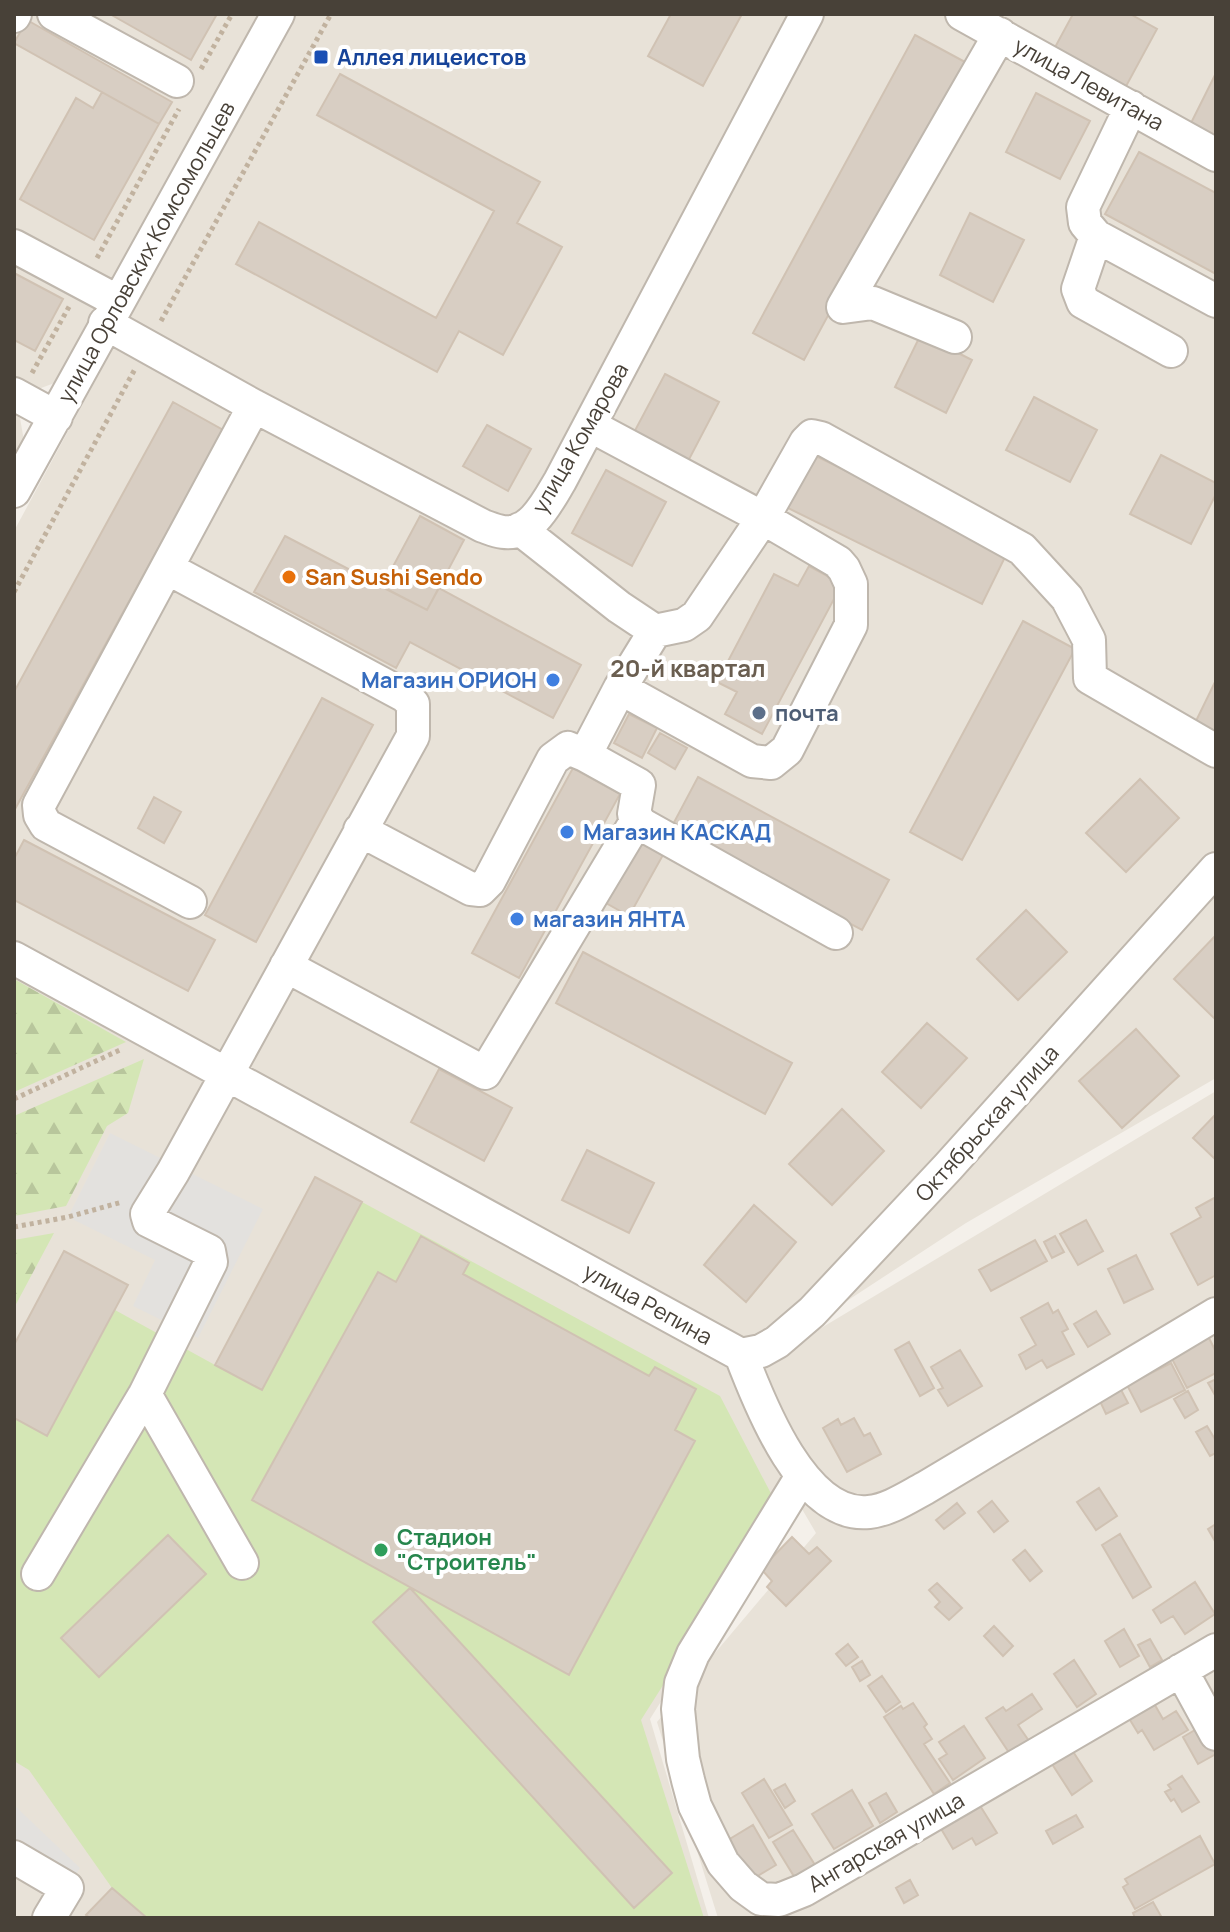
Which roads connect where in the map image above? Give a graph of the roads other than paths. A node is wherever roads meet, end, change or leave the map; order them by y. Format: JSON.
{"nodes":[{"id":1,"x":54,"y":14,"type":"edge"},
{"id":2,"x":278,"y":14,"type":"edge"},
{"id":3,"x":807,"y":14,"type":"edge"},
{"id":4,"x":962,"y":14,"type":"edge"},
{"id":5,"x":1000,"y":34,"type":"junction"},
{"id":6,"x":188,"y":83,"type":"road end"},
{"id":7,"x":1131,"y":107,"type":"junction"},
{"id":8,"x":1216,"y":155,"type":"edge"},
{"id":9,"x":1096,"y":236,"type":"junction"},
{"id":10,"x":14,"y":246,"type":"edge"},
{"id":11,"x":1216,"y":301,"type":"edge"},
{"id":12,"x":111,"y":312,"type":"junction"},
{"id":13,"x":955,"y":337,"type":"dead end"},
{"id":14,"x":1171,"y":351,"type":"dead end"},
{"id":15,"x":22,"y":386,"type":"edge"},
{"id":16,"x":254,"y":406,"type":"junction"},
{"id":17,"x":56,"y":417,"type":"junction"},
{"id":18,"x":591,"y":426,"type":"junction"},
{"id":19,"x":14,"y":491,"type":"edge"},
{"id":20,"x":763,"y":518,"type":"junction"},
{"id":21,"x":520,"y":529,"type":"junction"},
{"id":22,"x":167,"y":568,"type":"junction"},
{"id":23,"x":655,"y":631,"type":"junction"},
{"id":24,"x":620,"y":688,"type":"junction"},
{"id":25,"x":1216,"y":751,"type":"edge"},
{"id":26,"x":585,"y":755,"type":"junction"},
{"id":27,"x":637,"y":820,"type":"junction"},
{"id":28,"x":360,"y":830,"type":"junction"},
{"id":29,"x":1216,"y":869,"type":"edge"},
{"id":30,"x":190,"y":902,"type":"dead end"},
{"id":31,"x":836,"y":933,"type":"dead end"},
{"id":32,"x":14,"y":958,"type":"edge"},
{"id":33,"x":286,"y":966,"type":"junction"},
{"id":34,"x":227,"y":1074,"type":"junction"},
{"id":35,"x":1216,"y":1314,"type":"edge"},
{"id":36,"x":741,"y":1355,"type":"junction"},
{"id":37,"x":145,"y":1394,"type":"junction"},
{"id":38,"x":802,"y":1476,"type":"junction"},
{"id":39,"x":242,"y":1563,"type":"dead end"},
{"id":40,"x":38,"y":1574,"type":"dead end"},
{"id":41,"x":1216,"y":1650,"type":"edge"},
{"id":42,"x":1181,"y":1670,"type":"junction"},
{"id":43,"x":1216,"y":1734,"type":"edge"},
{"id":44,"x":14,"y":1857,"type":"edge"},
{"id":45,"x":49,"y":1918,"type":"edge"}],
"edges":[{"from":1,"to":6,"type":"street"},
{"from":2,"to":12,"type":"street","name":"улица Орловских Комсомольцев"},
{"from":3,"to":18,"type":"street","name":"улица Комарова"},
{"from":4,"to":5,"type":"street","name":"улица Левитана"},
{"from":5,"to":7,"type":"street","name":"улица Левитана"},
{"from":5,"to":13,"type":"street"},
{"from":7,"to":8,"type":"street","name":"улица Левитана"},
{"from":7,"to":9,"type":"street"},
{"from":9,"to":11,"type":"street"},
{"from":9,"to":14,"type":"street"},
{"from":10,"to":12,"type":"street","name":"улица Комарова"},
{"from":12,"to":16,"type":"street","name":"улица Комарова"},
{"from":12,"to":17,"type":"street","name":"улица Орловских Комсомольцев"},
{"from":15,"to":17,"type":"street"},
{"from":16,"to":21,"type":"street","name":"улица Комарова"},
{"from":16,"to":22,"type":"street"},
{"from":17,"to":19,"type":"street","name":"улица Орловских Комсомольцев"},
{"from":18,"to":20,"type":"street"},
{"from":18,"to":21,"type":"street","name":"улица Комарова"},
{"from":20,"to":23,"type":"street"},
{"from":20,"to":24,"type":"street"},
{"from":20,"to":25,"type":"street"},
{"from":21,"to":23,"type":"street"},
{"from":22,"to":28,"type":"street"},
{"from":22,"to":30,"type":"street"},
{"from":23,"to":24,"type":"street"},
{"from":24,"to":26,"type":"street"},
{"from":26,"to":27,"type":"street"},
{"from":26,"to":28,"type":"street"},
{"from":27,"to":31,"type":"street"},
{"from":27,"to":33,"type":"street"},
{"from":28,"to":33,"type":"street"},
{"from":29,"to":36,"type":"street","name":"Октябрьская улица"},
{"from":32,"to":34,"type":"street","name":"улица Репина"},
{"from":33,"to":34,"type":"street"},
{"from":34,"to":36,"type":"street","name":"улица Репина"},
{"from":34,"to":37,"type":"street"},
{"from":35,"to":38,"type":"street"},
{"from":36,"to":38,"type":"street"},
{"from":37,"to":39,"type":"street"},
{"from":37,"to":40,"type":"street"},
{"from":38,"to":42,"type":"street","name":"Ангарская улица"},
{"from":41,"to":42,"type":"street","name":"Ангарская улица"},
{"from":42,"to":43,"type":"street"},
{"from":44,"to":45,"type":"street"}]}
